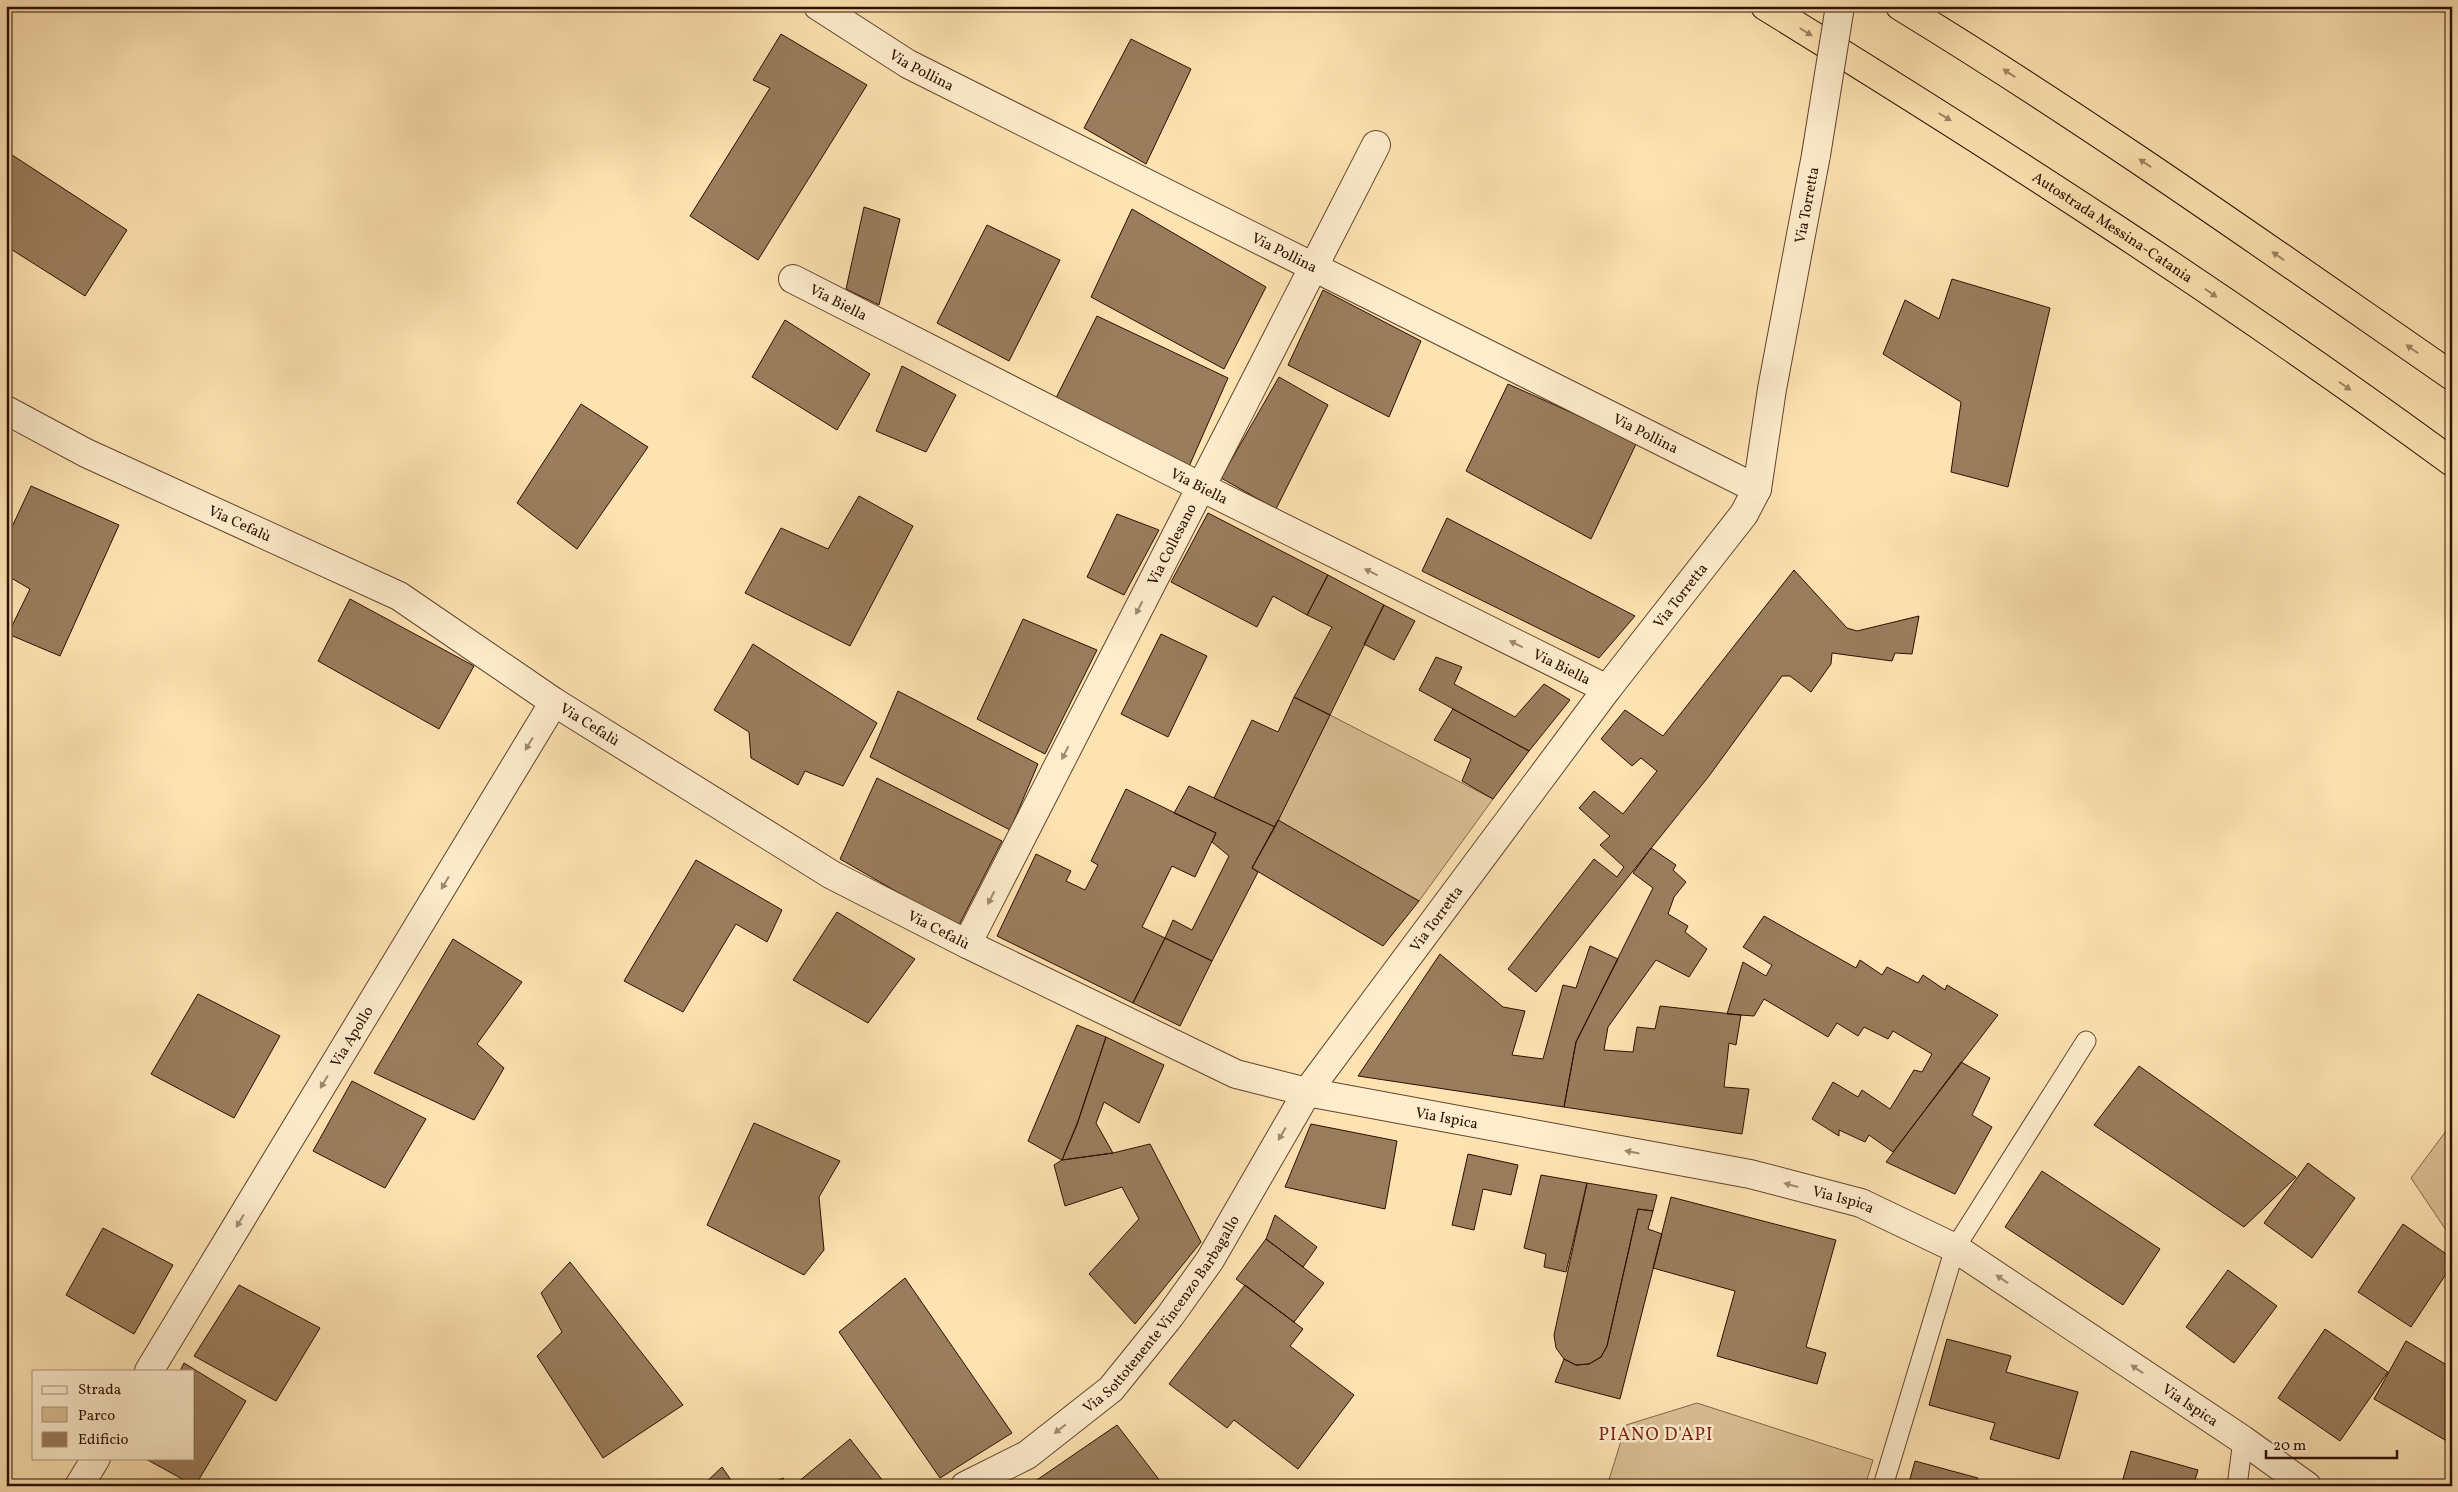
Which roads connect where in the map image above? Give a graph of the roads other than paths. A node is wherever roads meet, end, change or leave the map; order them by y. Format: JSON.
{"nodes":[{"id":1,"x":818,"y":6,"type":"edge"},
{"id":2,"x":1765,"y":6,"type":"edge"},
{"id":3,"x":1840,"y":6,"type":"edge"},
{"id":4,"x":1900,"y":6,"type":"edge"},
{"id":5,"x":1376,"y":145,"type":"dead end"},
{"id":6,"x":1313,"y":267,"type":"junction"},
{"id":7,"x":794,"y":279,"type":"dead end"},
{"id":8,"x":2452,"y":376,"type":"edge"},
{"id":9,"x":6,"y":410,"type":"edge"},
{"id":10,"x":2452,"y":462,"type":"edge"},
{"id":11,"x":1201,"y":487,"type":"junction"},
{"id":12,"x":1756,"y":490,"type":"junction"},
{"id":13,"x":1607,"y":689,"type":"junction"},
{"id":14,"x":554,"y":702,"type":"junction"},
{"id":15,"x":967,"y":944,"type":"junction"},
{"id":16,"x":2086,"y":1041,"type":"dead end"},
{"id":17,"x":1307,"y":1092,"type":"junction"},
{"id":18,"x":1955,"y":1248,"type":"junction"},
{"id":19,"x":150,"y":1370,"type":"edge"},
{"id":20,"x":2243,"y":1440,"type":"junction"},
{"id":21,"x":95,"y":1460,"type":"edge"},
{"id":22,"x":80,"y":1486,"type":"edge"},
{"id":23,"x":965,"y":1486,"type":"edge"},
{"id":24,"x":1883,"y":1486,"type":"edge"},
{"id":25,"x":2237,"y":1486,"type":"edge"},
{"id":26,"x":2307,"y":1486,"type":"edge"}],
"edges":[{"from":1,"to":6,"type":"street","name":"Via Pollina"},
{"from":2,"to":10,"type":"highway","name":"Autostrada Messina-Catania","one_way":true},
{"from":3,"to":12,"type":"street","name":"Via Torretta","bridge":true},
{"from":8,"to":4,"type":"highway","one_way":true},
{"from":5,"to":6,"type":"street","name":"Via Collesano"},
{"from":6,"to":11,"type":"street","name":"Via Collesano"},
{"from":6,"to":12,"type":"street","name":"Via Pollina"},
{"from":7,"to":11,"type":"street","name":"Via Biella"},
{"from":9,"to":14,"type":"street","name":"Via Cefalù"},
{"from":13,"to":11,"type":"street","name":"Via Biella","one_way":true},
{"from":11,"to":15,"type":"street","name":"Via Collesano","one_way":true},
{"from":12,"to":13,"type":"street","name":"Via Torretta"},
{"from":13,"to":17,"type":"street","name":"Via Torretta"},
{"from":14,"to":15,"type":"street","name":"Via Cefalù"},
{"from":14,"to":19,"type":"street","name":"Via Apollo","one_way":true},
{"from":15,"to":17,"type":"street","name":"Via Cefalù"},
{"from":16,"to":18,"type":"lane"},
{"from":18,"to":17,"type":"street","name":"Via Ispica","one_way":true},
{"from":17,"to":23,"type":"street","name":"Via Sottotenente Vincenzo Barbagallo","one_way":true},
{"from":20,"to":18,"type":"street","name":"Via Ispica","one_way":true},
{"from":18,"to":24,"type":"lane"},
{"from":20,"to":25,"type":"lane"},
{"from":20,"to":26,"type":"street","name":"Via Ispica"},
{"from":21,"to":22,"type":"street"}]}
